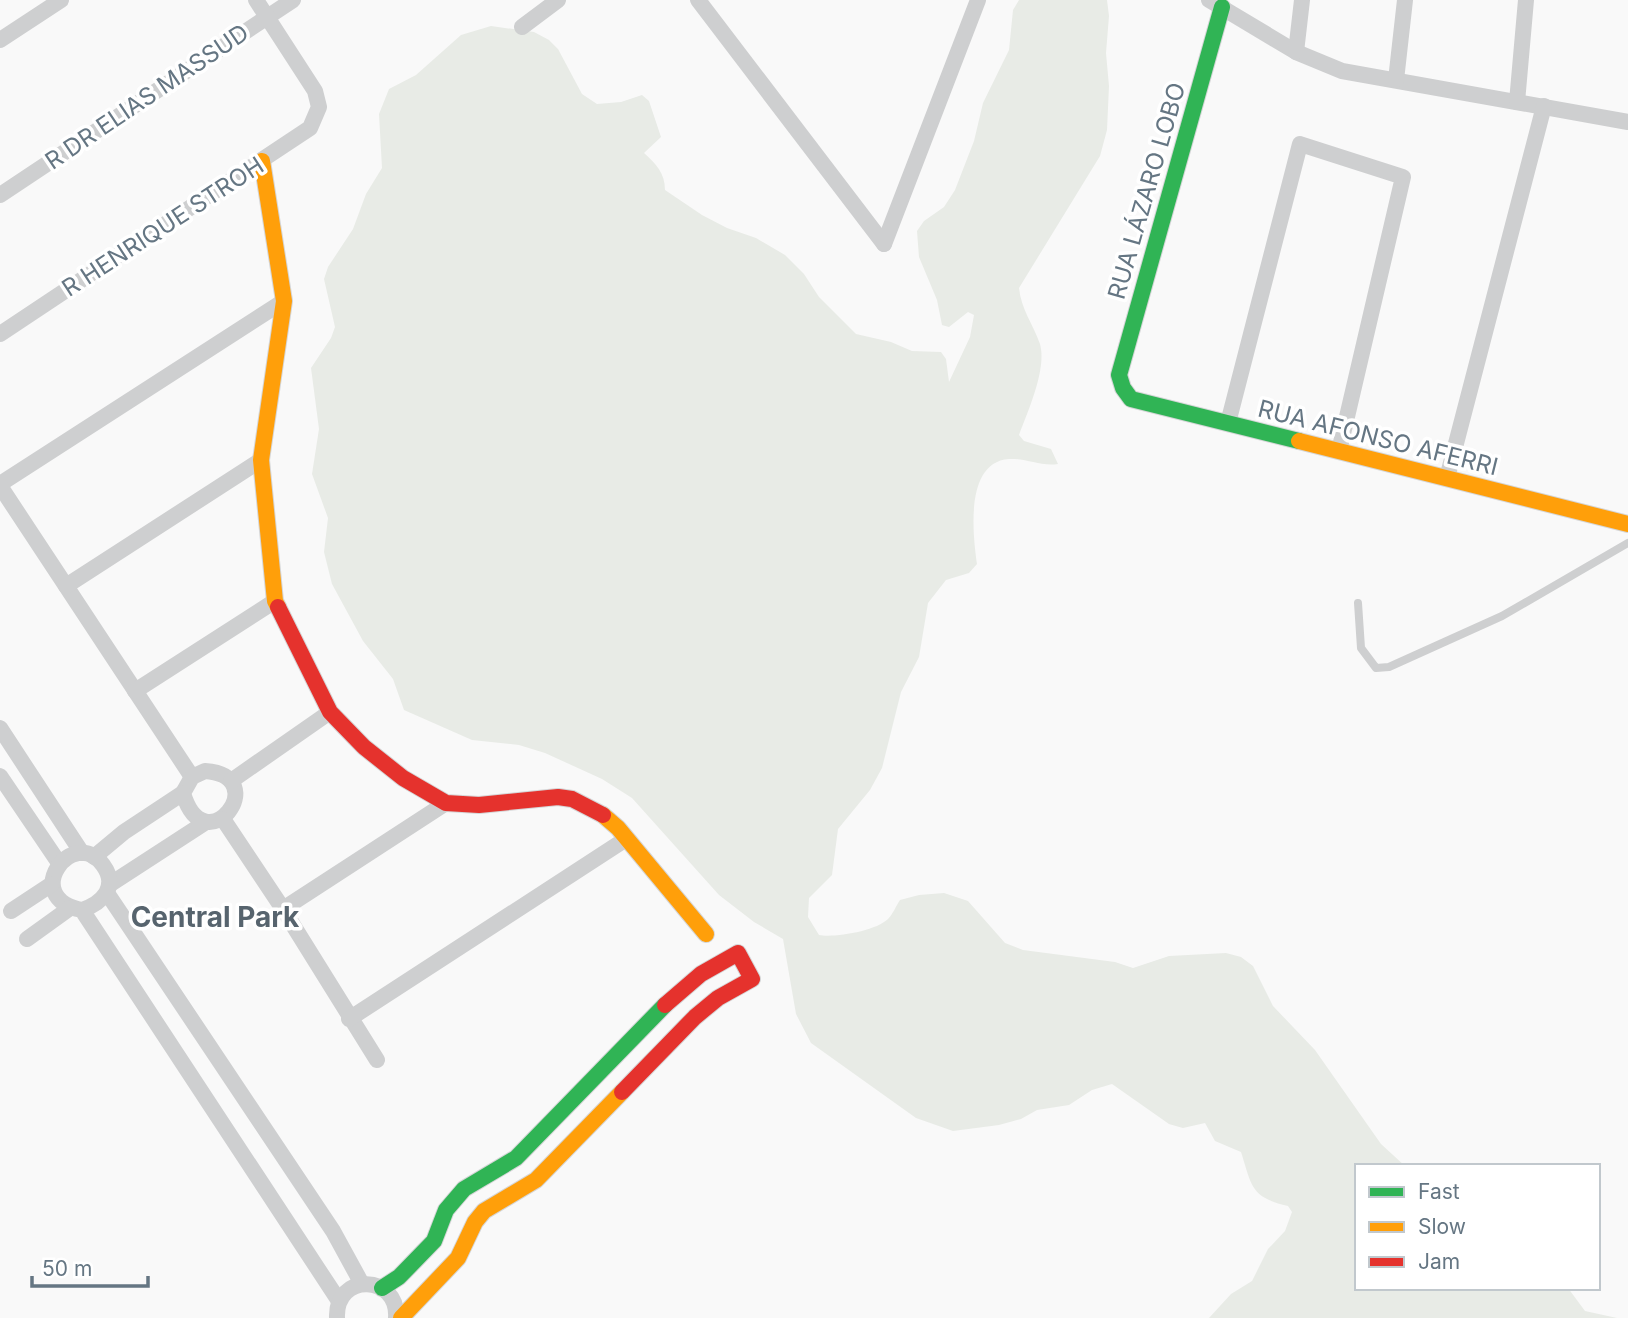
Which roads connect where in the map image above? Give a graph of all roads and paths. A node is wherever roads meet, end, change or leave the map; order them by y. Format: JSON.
{"nodes":[{"id":1,"x":61,"y":0,"type":"edge"},
{"id":2,"x":256,"y":0,"type":"edge"},
{"id":3,"x":293,"y":0,"type":"edge"},
{"id":4,"x":558,"y":0,"type":"edge"},
{"id":5,"x":698,"y":0,"type":"edge"},
{"id":6,"x":978,"y":0,"type":"edge"},
{"id":7,"x":1302,"y":0,"type":"edge"},
{"id":8,"x":1405,"y":0,"type":"edge"},
{"id":9,"x":1527,"y":0,"type":"edge"},
{"id":10,"x":1216,"y":4,"type":"edge"},
{"id":11,"x":267,"y":17,"type":"junction"},
{"id":12,"x":522,"y":27,"type":"dead end"},
{"id":13,"x":0,"y":40,"type":"edge"},
{"id":14,"x":1296,"y":52,"type":"junction"},
{"id":15,"x":1396,"y":80,"type":"junction"},
{"id":16,"x":1517,"y":102,"type":"junction"},
{"id":17,"x":1544,"y":106,"type":"junction"},
{"id":18,"x":1628,"y":122,"type":"edge"},
{"id":19,"x":262,"y":161,"type":"junction"},
{"id":20,"x":0,"y":195,"type":"edge"},
{"id":21,"x":284,"y":301,"type":"junction"},
{"id":22,"x":0,"y":334,"type":"edge"},
{"id":23,"x":1123,"y":388,"type":"joint"},
{"id":24,"x":1228,"y":423,"type":"junction"},
{"id":25,"x":1339,"y":451,"type":"junction"},
{"id":26,"x":261,"y":460,"type":"junction"},
{"id":27,"x":1447,"y":478,"type":"junction"},
{"id":28,"x":0,"y":485,"type":"edge"},
{"id":29,"x":1628,"y":524,"type":"edge"},
{"id":30,"x":1628,"y":543,"type":"edge"},
{"id":31,"x":66,"y":586,"type":"junction"},
{"id":32,"x":275,"y":601,"type":"junction"},
{"id":33,"x":1358,"y":603,"type":"dead end"},
{"id":34,"x":135,"y":691,"type":"junction"},
{"id":35,"x":330,"y":712,"type":"junction"},
{"id":36,"x":0,"y":728,"type":"edge"},
{"id":37,"x":0,"y":776,"type":"edge"},
{"id":38,"x":192,"y":777,"type":"junction"},
{"id":39,"x":231,"y":781,"type":"junction"},
{"id":40,"x":183,"y":793,"type":"junction"},
{"id":41,"x":446,"y":803,"type":"junction"},
{"id":42,"x":223,"y":819,"type":"junction"},
{"id":43,"x":206,"y":822,"type":"junction"},
{"id":44,"x":626,"y":839,"type":"junction"},
{"id":45,"x":88,"y":855,"type":"junction"},
{"id":46,"x":59,"y":863,"type":"junction"},
{"id":47,"x":52,"y":884,"type":"junction"},
{"id":48,"x":108,"y":889,"type":"junction"},
{"id":49,"x":76,"y":909,"type":"junction"},
{"id":50,"x":283,"y":909,"type":"junction"},
{"id":51,"x":11,"y":911,"type":"dead end"},
{"id":52,"x":706,"y":934,"type":"dead end"},
{"id":53,"x":27,"y":939,"type":"dead end"},
{"id":54,"x":349,"y":1018,"type":"junction"},
{"id":55,"x":377,"y":1060,"type":"dead end"},
{"id":56,"x":362,"y":1284,"type":"junction"},
{"id":57,"x":382,"y":1288,"type":"junction"},
{"id":58,"x":338,"y":1310,"type":"edge"},
{"id":59,"x":398,"y":1318,"type":"edge"}],
"edges":[{"from":1,"to":13,"type":"street"},
{"from":2,"to":11,"type":"street"},
{"from":3,"to":11,"type":"street","name":"R DR ELIAS MASSUD"},
{"from":4,"to":12,"type":"street"},
{"from":5,"to":6,"type":"street"},
{"from":7,"to":14,"type":"street"},
{"from":8,"to":15,"type":"street"},
{"from":9,"to":16,"type":"street"},
{"from":10,"to":14,"type":"street"},
{"from":10,"to":23,"type":"street","name":"RUA LÁZARO LOBO"},
{"from":11,"to":19,"type":"street","name":"R HENRIQUE STROH"},
{"from":11,"to":20,"type":"street","name":"R DR ELIAS MASSUD"},
{"from":14,"to":15,"type":"street"},
{"from":15,"to":16,"type":"street"},
{"from":16,"to":17,"type":"street"},
{"from":17,"to":18,"type":"street"},
{"from":17,"to":27,"type":"street"},
{"from":19,"to":21,"type":"street"},
{"from":19,"to":22,"type":"street","name":"R HENRIQUE STROH"},
{"from":21,"to":26,"type":"street"},
{"from":21,"to":28,"type":"street"},
{"from":23,"to":24,"type":"street","name":"RUA AFONSO AFERRI"},
{"from":24,"to":25,"type":"street","name":"RUA AFONSO AFERRI"},
{"from":24,"to":25,"type":"street"},
{"from":25,"to":27,"type":"street","name":"RUA AFONSO AFERRI"},
{"from":26,"to":31,"type":"street"},
{"from":26,"to":32,"type":"street"},
{"from":27,"to":29,"type":"street","name":"RUA AFONSO AFERRI"},
{"from":28,"to":31,"type":"street"},
{"from":30,"to":33,"type":"lane"},
{"from":31,"to":34,"type":"street"},
{"from":32,"to":34,"type":"street"},
{"from":32,"to":35,"type":"street"},
{"from":34,"to":38,"type":"street"},
{"from":35,"to":39,"type":"street"},
{"from":35,"to":41,"type":"street"},
{"from":36,"to":45,"type":"street"},
{"from":37,"to":46,"type":"street"},
{"from":38,"to":39,"type":"street"},
{"from":38,"to":40,"type":"street"},
{"from":39,"to":42,"type":"street"},
{"from":40,"to":43,"type":"street"},
{"from":40,"to":45,"type":"street"},
{"from":41,"to":44,"type":"street"},
{"from":41,"to":50,"type":"street"},
{"from":42,"to":43,"type":"street"},
{"from":42,"to":50,"type":"street"},
{"from":43,"to":48,"type":"street"},
{"from":44,"to":52,"type":"street"},
{"from":44,"to":54,"type":"street"},
{"from":45,"to":46,"type":"street"},
{"from":45,"to":48,"type":"street"},
{"from":46,"to":47,"type":"street"},
{"from":47,"to":49,"type":"street"},
{"from":47,"to":51,"type":"street"},
{"from":48,"to":49,"type":"street"},
{"from":48,"to":56,"type":"street"},
{"from":49,"to":53,"type":"street"},
{"from":49,"to":58,"type":"street"},
{"from":50,"to":54,"type":"street"},
{"from":54,"to":55,"type":"street"},
{"from":56,"to":57,"type":"street"},
{"from":56,"to":58,"type":"street"},
{"from":57,"to":59,"type":"street"},
{"from":57,"to":59,"type":"street"}]}
